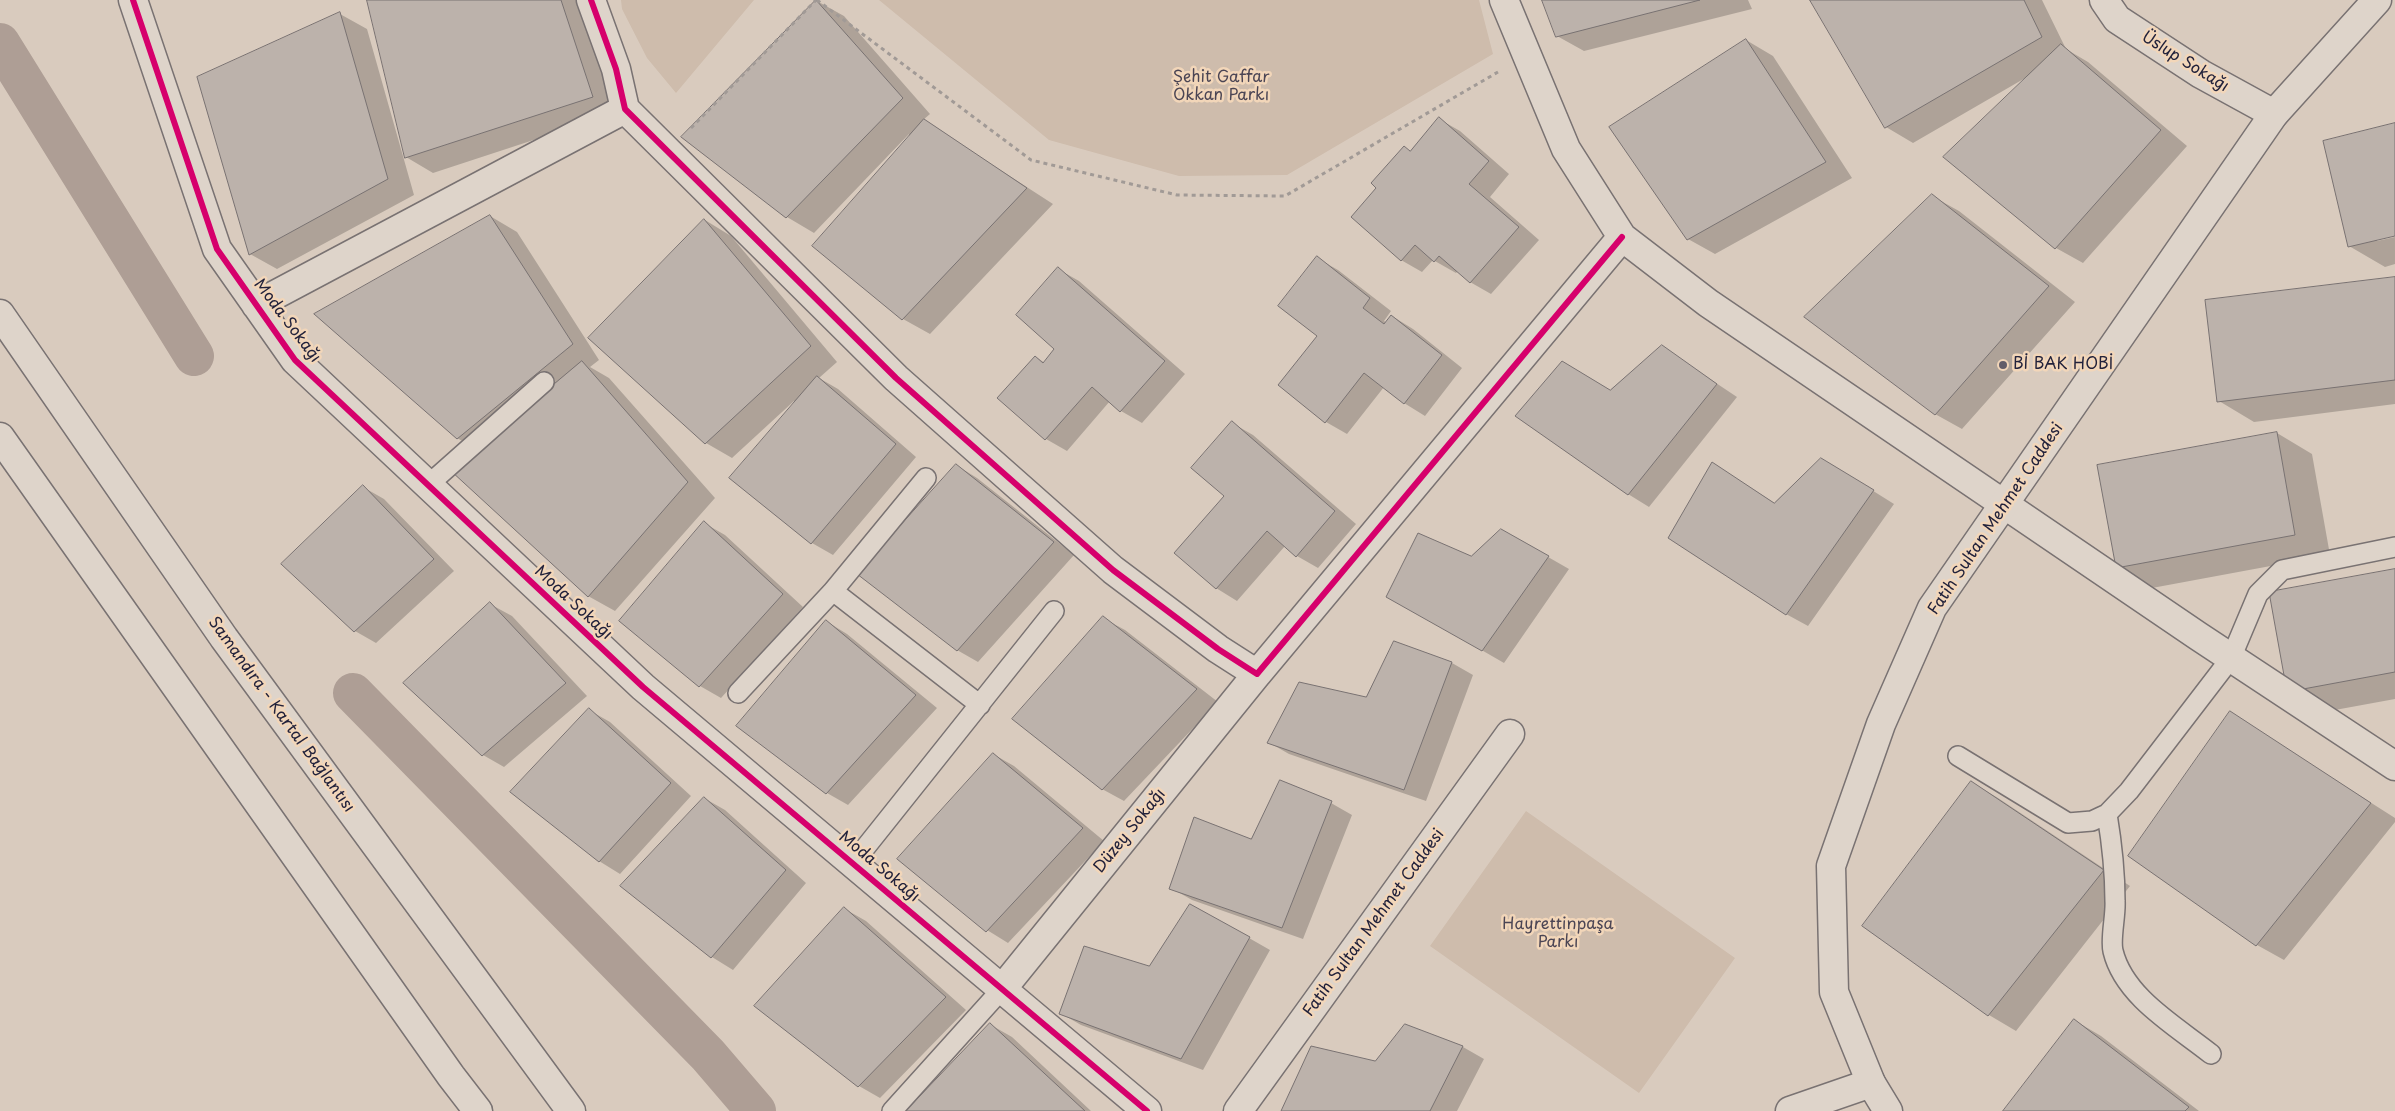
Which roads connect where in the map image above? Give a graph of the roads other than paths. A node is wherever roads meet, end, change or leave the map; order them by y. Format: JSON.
{"nodes":[{"id":1,"x":133,"y":0,"type":"edge"},
{"id":2,"x":591,"y":0,"type":"edge"},
{"id":3,"x":1504,"y":0,"type":"edge"},
{"id":4,"x":2104,"y":0,"type":"edge"},
{"id":5,"x":2377,"y":0,"type":"edge"},
{"id":6,"x":625,"y":109,"type":"junction"},
{"id":7,"x":2274,"y":114,"type":"junction"},
{"id":8,"x":1622,"y":237,"type":"junction"},
{"id":9,"x":256,"y":305,"type":"junction"},
{"id":10,"x":0,"y":314,"type":"edge"},
{"id":11,"x":544,"y":382,"type":"dead end"},
{"id":12,"x":0,"y":438,"type":"edge"},
{"id":13,"x":926,"y":478,"type":"dead end"},
{"id":14,"x":428,"y":485,"type":"junction"},
{"id":15,"x":2005,"y":504,"type":"junction"},
{"id":16,"x":2395,"y":547,"type":"edge"},
{"id":17,"x":833,"y":591,"type":"junction"},
{"id":18,"x":1054,"y":611,"type":"dead end"},
{"id":19,"x":2231,"y":658,"type":"junction"},
{"id":20,"x":1257,"y":674,"type":"junction"},
{"id":21,"x":738,"y":693,"type":"dead end"},
{"id":22,"x":980,"y":705,"type":"junction"},
{"id":23,"x":1510,"y":734,"type":"dead end"},
{"id":24,"x":1958,"y":756,"type":"dead end"},
{"id":25,"x":2395,"y":766,"type":"edge"},
{"id":26,"x":2107,"y":814,"type":"junction"},
{"id":27,"x":853,"y":863,"type":"junction"},
{"id":28,"x":1002,"y":989,"type":"junction"},
{"id":29,"x":2211,"y":1054,"type":"dead end"},
{"id":30,"x":1871,"y":1083,"type":"junction"},
{"id":31,"x":478,"y":1111,"type":"edge"},
{"id":32,"x":571,"y":1111,"type":"edge"},
{"id":33,"x":892,"y":1111,"type":"edge"},
{"id":34,"x":1147,"y":1111,"type":"edge"},
{"id":35,"x":1238,"y":1111,"type":"edge"},
{"id":36,"x":1790,"y":1111,"type":"edge"},
{"id":37,"x":1888,"y":1111,"type":"edge"}],
"edges":[{"from":1,"to":9,"type":"main road","name":"Moda Sokağı"},
{"from":2,"to":6,"type":"main road"},
{"from":3,"to":8,"type":"main road"},
{"from":4,"to":7,"type":"main road","name":"Üslup Sokağı"},
{"from":5,"to":7,"type":"main road","name":"Fatih Sultan Mehmet Caddesi"},
{"from":6,"to":9,"type":"main road"},
{"from":6,"to":20,"type":"main road"},
{"from":7,"to":15,"type":"main road","name":"Fatih Sultan Mehmet Caddesi"},
{"from":8,"to":15,"type":"main road"},
{"from":8,"to":20,"type":"main road","name":"Düzey Sokağı"},
{"from":9,"to":14,"type":"main road","name":"Moda Sokağı"},
{"from":10,"to":32,"type":"main road","name":"Samandıra - Kartal Bağlantısı"},
{"from":11,"to":14,"type":"lane"},
{"from":12,"to":31,"type":"main road"},
{"from":13,"to":17,"type":"lane"},
{"from":14,"to":27,"type":"main road","name":"Moda Sokağı"},
{"from":15,"to":19,"type":"main road"},
{"from":15,"to":30,"type":"main road","name":"Fatih Sultan Mehmet Caddesi"},
{"from":16,"to":19,"type":"lane"},
{"from":17,"to":21,"type":"lane"},
{"from":17,"to":22,"type":"lane"},
{"from":18,"to":22,"type":"lane"},
{"from":19,"to":25,"type":"main road"},
{"from":19,"to":26,"type":"lane"},
{"from":20,"to":28,"type":"main road","name":"Düzey Sokağı"},
{"from":22,"to":27,"type":"lane"},
{"from":23,"to":35,"type":"main road","name":"Fatih Sultan Mehmet Caddesi"},
{"from":24,"to":26,"type":"lane"},
{"from":26,"to":29,"type":"lane"},
{"from":27,"to":28,"type":"main road","name":"Moda Sokağı"},
{"from":28,"to":33,"type":"lane"},
{"from":28,"to":34,"type":"main road","name":"Moda Sokağı"},
{"from":30,"to":36,"type":"main road"},
{"from":30,"to":37,"type":"main road","name":"Fatih Sultan Mehmet Caddesi"}]}
